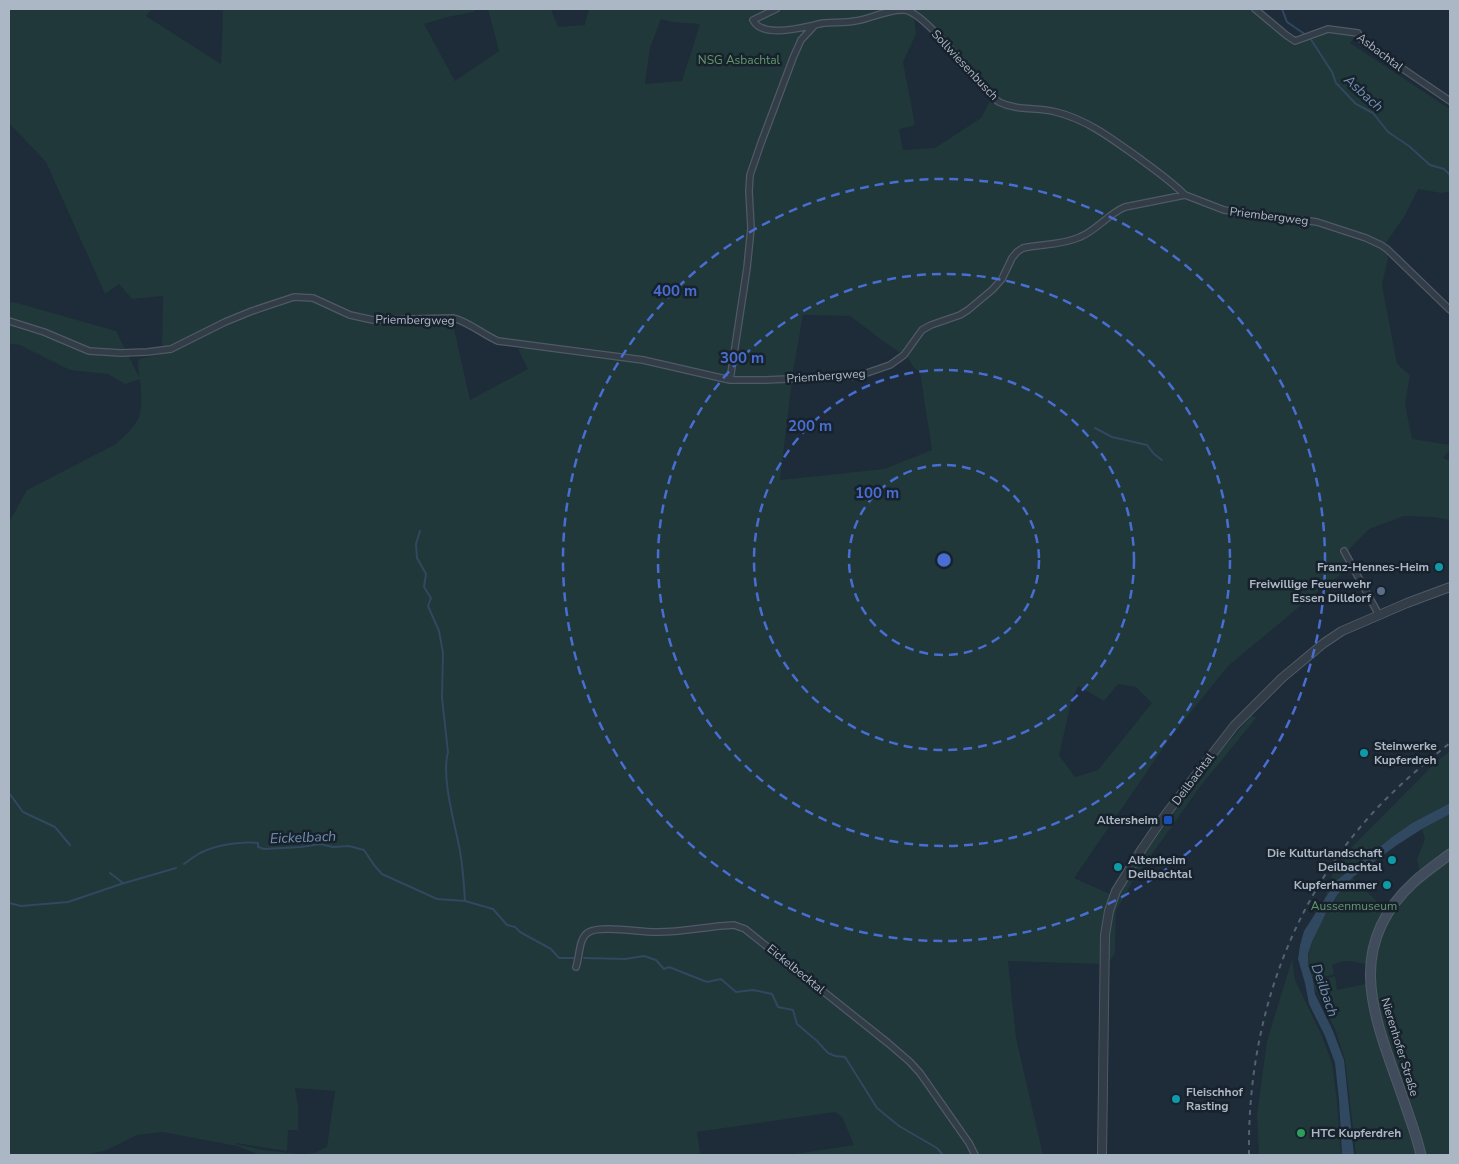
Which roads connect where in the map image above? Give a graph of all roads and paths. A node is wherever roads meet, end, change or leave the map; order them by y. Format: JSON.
{"nodes":[{"id":1,"x":776,"y":9,"type":"edge"},
{"id":2,"x":1255,"y":9,"type":"edge"},
{"id":3,"x":814,"y":26,"type":"junction"},
{"id":4,"x":1450,"y":101,"type":"edge"},
{"id":5,"x":1185,"y":195,"type":"junction"},
{"id":6,"x":1450,"y":310,"type":"edge"},
{"id":7,"x":9,"y":322,"type":"edge"},
{"id":8,"x":730,"y":380,"type":"junction"},
{"id":9,"x":1344,"y":551,"type":"dead end"},
{"id":10,"x":1450,"y":587,"type":"edge"},
{"id":11,"x":1379,"y":615,"type":"junction"},
{"id":12,"x":1450,"y":854,"type":"edge"},
{"id":13,"x":576,"y":967,"type":"dead end"},
{"id":14,"x":975,"y":1155,"type":"edge"},
{"id":15,"x":1102,"y":1155,"type":"edge"},
{"id":16,"x":1421,"y":1155,"type":"edge"}],
"edges":[{"from":1,"to":3,"type":"street","name":"Sollwiesenbusch"},
{"from":2,"to":4,"type":"street","name":"Asbachtal"},
{"from":3,"to":5,"type":"street","name":"Sollwiesenbusch"},
{"from":3,"to":8,"type":"street"},
{"from":5,"to":6,"type":"street","name":"Priembergweg"},
{"from":5,"to":8,"type":"street","name":"Priembergweg"},
{"from":7,"to":8,"type":"street","name":"Priembergweg"},
{"from":9,"to":11,"type":"street"},
{"from":10,"to":11,"type":"street","name":"Deilbachtal"},
{"from":11,"to":15,"type":"street","name":"Deilbachtal"},
{"from":12,"to":16,"type":"main road","name":"Nierenhofer Straße"},
{"from":13,"to":14,"type":"street","name":"Eickelbecktal"}]}
